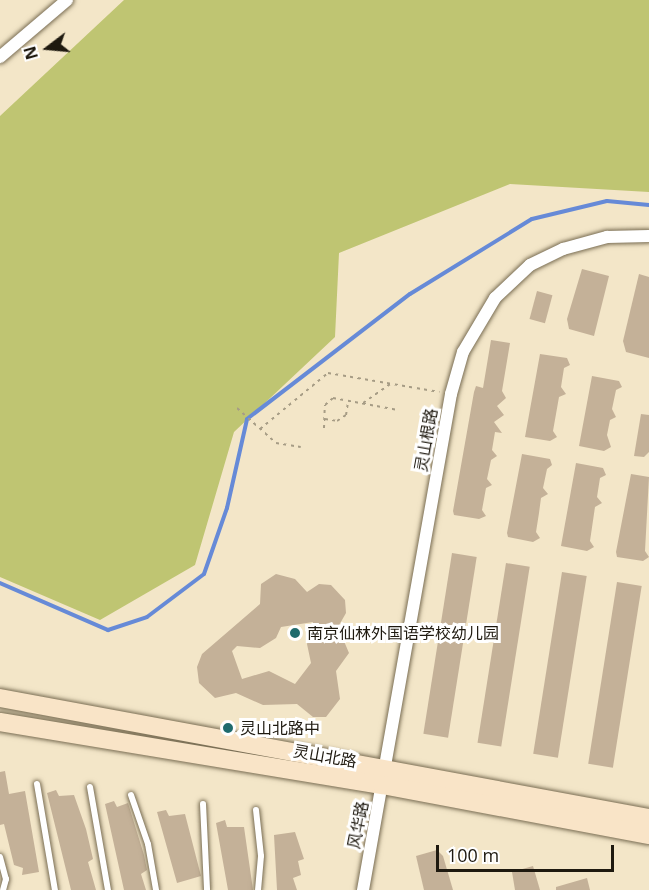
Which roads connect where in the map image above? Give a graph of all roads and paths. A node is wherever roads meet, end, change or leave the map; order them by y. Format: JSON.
{"nodes":[{"id":1,"x":67,"y":0,"type":"edge"},
{"id":2,"x":2,"y":52,"type":"edge"},
{"id":3,"x":649,"y":237,"type":"edge"},
{"id":4,"x":390,"y":384,"type":"junction"},
{"id":5,"x":451,"y":394,"type":"junction"},
{"id":6,"x":348,"y":402,"type":"junction"},
{"id":7,"x":362,"y":404,"type":"junction"},
{"id":8,"x":237,"y":408,"type":"dead end"},
{"id":9,"x":398,"y":410,"type":"dead end"},
{"id":10,"x":325,"y":419,"type":"junction"},
{"id":11,"x":324,"y":428,"type":"dead end"},
{"id":12,"x":260,"y":429,"type":"junction"},
{"id":13,"x":301,"y":447,"type":"dead end"},
{"id":14,"x":0,"y":698,"type":"edge"},
{"id":15,"x":0,"y":722,"type":"edge"},
{"id":16,"x":384,"y":776,"type":"junction"},
{"id":17,"x":37,"y":784,"type":"dead end"},
{"id":18,"x":90,"y":787,"type":"dead end"},
{"id":19,"x":131,"y":795,"type":"dead end"},
{"id":20,"x":203,"y":804,"type":"dead end"},
{"id":21,"x":256,"y":810,"type":"dead end"},
{"id":22,"x":649,"y":818,"type":"edge"},
{"id":23,"x":649,"y":835,"type":"edge"},
{"id":24,"x":0,"y":857,"type":"edge"},
{"id":25,"x":3,"y":890,"type":"edge"},
{"id":26,"x":55,"y":890,"type":"edge"},
{"id":27,"x":108,"y":890,"type":"edge"},
{"id":28,"x":156,"y":890,"type":"edge"},
{"id":29,"x":207,"y":890,"type":"edge"},
{"id":30,"x":258,"y":890,"type":"edge"},
{"id":31,"x":363,"y":890,"type":"edge"}],
"edges":[{"from":1,"to":2,"type":"street"},
{"from":3,"to":5,"type":"street","name":"灵山根路"},
{"from":4,"to":5,"type":"path"},
{"from":4,"to":7,"type":"path"},
{"from":4,"to":12,"type":"path"},
{"from":5,"to":16,"type":"street","name":"灵山根路"},
{"from":6,"to":7,"type":"path"},
{"from":6,"to":10,"type":"path"},
{"from":6,"to":10,"type":"path"},
{"from":7,"to":9,"type":"path"},
{"from":8,"to":12,"type":"path"},
{"from":10,"to":11,"type":"path"},
{"from":12,"to":13,"type":"path"},
{"from":14,"to":16,"type":"main road","name":"灵山北路"},
{"from":15,"to":16,"type":"main road","name":"灵山北路"},
{"from":16,"to":22,"type":"main road","name":"灵山北路"},
{"from":16,"to":23,"type":"main road","name":"灵山北路"},
{"from":16,"to":31,"type":"street","name":"风华路"},
{"from":17,"to":26,"type":"lane"},
{"from":18,"to":27,"type":"lane"},
{"from":19,"to":28,"type":"lane"},
{"from":20,"to":29,"type":"lane"},
{"from":21,"to":30,"type":"lane"},
{"from":24,"to":25,"type":"lane"}]}
